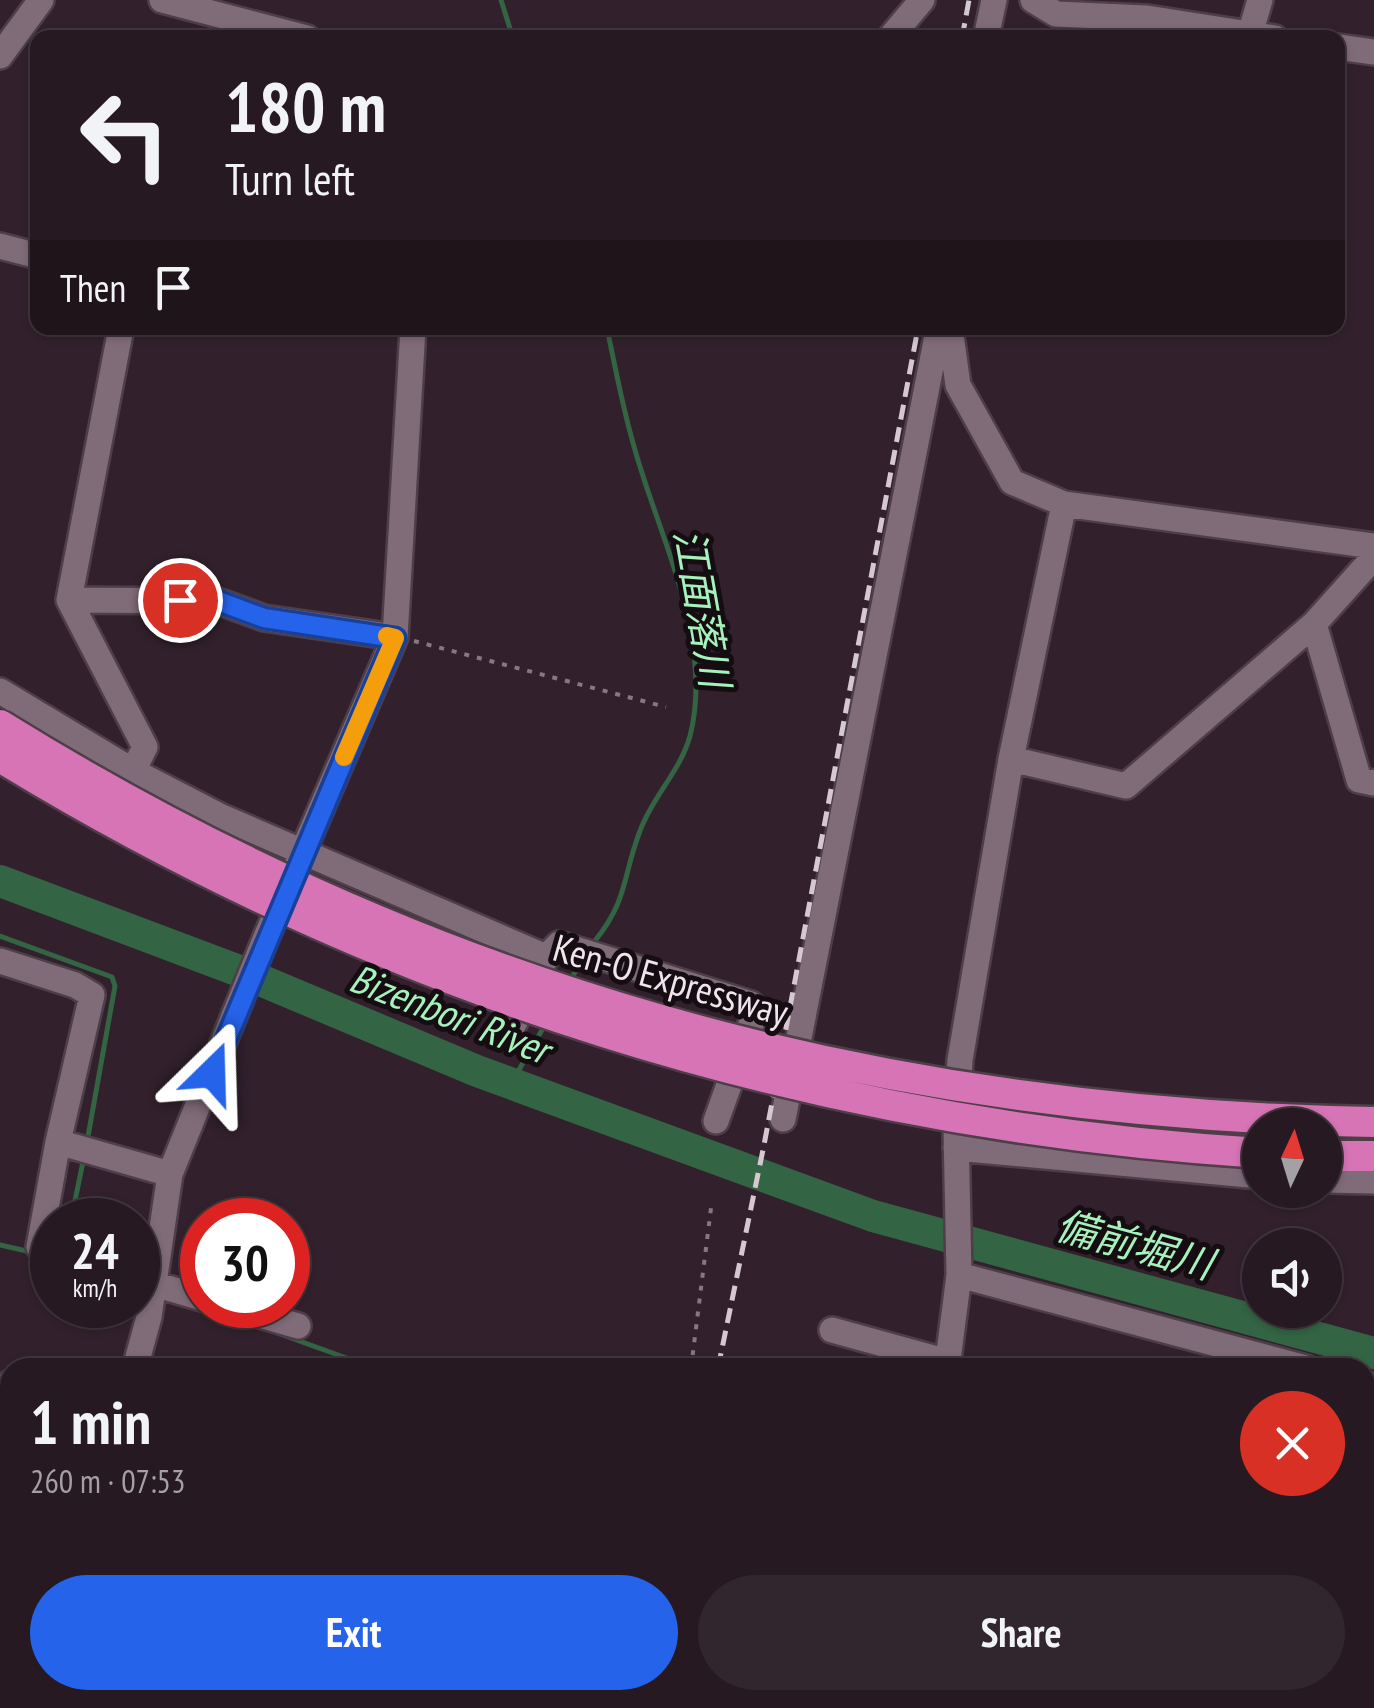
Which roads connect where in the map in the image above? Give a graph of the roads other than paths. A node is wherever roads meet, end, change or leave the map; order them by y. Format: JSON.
{"nodes":[{"id":1,"x":41,"y":0,"type":"edge"},
{"id":2,"x":162,"y":0,"type":"edge"},
{"id":3,"x":922,"y":0,"type":"edge"},
{"id":4,"x":994,"y":0,"type":"edge"},
{"id":5,"x":1033,"y":0,"type":"edge"},
{"id":6,"x":1260,"y":0,"type":"edge"},
{"id":7,"x":258,"y":10,"type":"edge"},
{"id":8,"x":293,"y":30,"type":"edge"},
{"id":9,"x":897,"y":30,"type":"edge"},
{"id":10,"x":988,"y":30,"type":"edge"},
{"id":11,"x":1224,"y":30,"type":"edge"},
{"id":12,"x":1262,"y":30,"type":"edge"},
{"id":13,"x":1345,"y":48,"type":"edge"},
{"id":14,"x":1374,"y":52,"type":"edge"},
{"id":15,"x":0,"y":56,"type":"edge"},
{"id":16,"x":0,"y":246,"type":"edge"},
{"id":17,"x":30,"y":254,"type":"edge"},
{"id":18,"x":120,"y":335,"type":"edge"},
{"id":19,"x":413,"y":335,"type":"edge"},
{"id":20,"x":944,"y":335,"type":"edge"},
{"id":21,"x":947,"y":335,"type":"edge"},
{"id":22,"x":1064,"y":504,"type":"junction"},
{"id":23,"x":1374,"y":546,"type":"edge"},
{"id":24,"x":1374,"y":557,"type":"edge"},
{"id":25,"x":70,"y":600,"type":"junction"},
{"id":26,"x":1314,"y":624,"type":"junction"},
{"id":27,"x":395,"y":638,"type":"junction"},
{"id":28,"x":0,"y":691,"type":"edge"},
{"id":29,"x":0,"y":725,"type":"edge"},
{"id":30,"x":0,"y":757,"type":"edge"},
{"id":31,"x":1011,"y":759,"type":"junction"},
{"id":32,"x":133,"y":771,"type":"junction"},
{"id":33,"x":1374,"y":783,"type":"edge"},
{"id":34,"x":113,"y":812,"type":"dead end"},
{"id":35,"x":302,"y":854,"type":"junction"},
{"id":36,"x":546,"y":957,"type":"junction"},
{"id":37,"x":0,"y":961,"type":"edge"},
{"id":38,"x":509,"y":1034,"type":"dead end"},
{"id":39,"x":783,"y":1119,"type":"dead end"},
{"id":40,"x":716,"y":1121,"type":"dead end"},
{"id":41,"x":1374,"y":1122,"type":"edge"},
{"id":42,"x":58,"y":1142,"type":"junction"},
{"id":43,"x":956,"y":1148,"type":"junction"},
{"id":44,"x":1242,"y":1152,"type":"edge"},
{"id":45,"x":1342,"y":1156,"type":"edge"},
{"id":46,"x":1374,"y":1156,"type":"edge"},
{"id":47,"x":170,"y":1174,"type":"junction"},
{"id":48,"x":1242,"y":1174,"type":"edge"},
{"id":49,"x":1342,"y":1180,"type":"edge"},
{"id":50,"x":1374,"y":1181,"type":"edge"},
{"id":51,"x":48,"y":1198,"type":"edge"},
{"id":52,"x":160,"y":1243,"type":"edge"},
{"id":53,"x":959,"y":1274,"type":"junction"},
{"id":54,"x":144,"y":1328,"type":"edge"},
{"id":55,"x":832,"y":1330,"type":"dead end"},
{"id":56,"x":137,"y":1358,"type":"edge"},
{"id":57,"x":925,"y":1358,"type":"edge"},
{"id":58,"x":949,"y":1358,"type":"edge"},
{"id":59,"x":1269,"y":1358,"type":"edge"}],
"edges":[{"from":1,"to":15,"type":"street"},
{"from":2,"to":7,"type":"street"},
{"from":3,"to":9,"type":"street"},
{"from":4,"to":10,"type":"street"},
{"from":5,"to":11,"type":"street"},
{"from":6,"to":12,"type":"street"},
{"from":7,"to":8,"type":"street"},
{"from":13,"to":14,"type":"street"},
{"from":16,"to":17,"type":"street"},
{"from":18,"to":25,"type":"street"},
{"from":19,"to":27,"type":"street"},
{"from":20,"to":39,"type":"street"},
{"from":21,"to":22,"type":"street"},
{"from":22,"to":23,"type":"street"},
{"from":22,"to":31,"type":"street"},
{"from":24,"to":26,"type":"street"},
{"from":25,"to":27,"type":"street"},
{"from":25,"to":32,"type":"street"},
{"from":26,"to":31,"type":"street"},
{"from":26,"to":33,"type":"street"},
{"from":27,"to":35,"type":"street"},
{"from":28,"to":32,"type":"street"},
{"from":29,"to":41,"type":"highway","name":"Ken-O Expressway","bridge":true},
{"from":30,"to":44,"type":"highway","name":"Ken-O Expressway","bridge":true},
{"from":31,"to":43,"type":"street"},
{"from":32,"to":34,"type":"street"},
{"from":32,"to":35,"type":"street"},
{"from":35,"to":36,"type":"street"},
{"from":35,"to":47,"type":"street"},
{"from":36,"to":38,"type":"street"},
{"from":36,"to":40,"type":"street"},
{"from":37,"to":42,"type":"street"},
{"from":42,"to":47,"type":"street"},
{"from":42,"to":51,"type":"street"},
{"from":43,"to":48,"type":"street"},
{"from":43,"to":53,"type":"street"},
{"from":45,"to":46,"type":"highway"},
{"from":47,"to":52,"type":"street"},
{"from":49,"to":50,"type":"street"},
{"from":53,"to":58,"type":"street"},
{"from":53,"to":59,"type":"street"},
{"from":54,"to":56,"type":"street"},
{"from":55,"to":57,"type":"street"}]}
